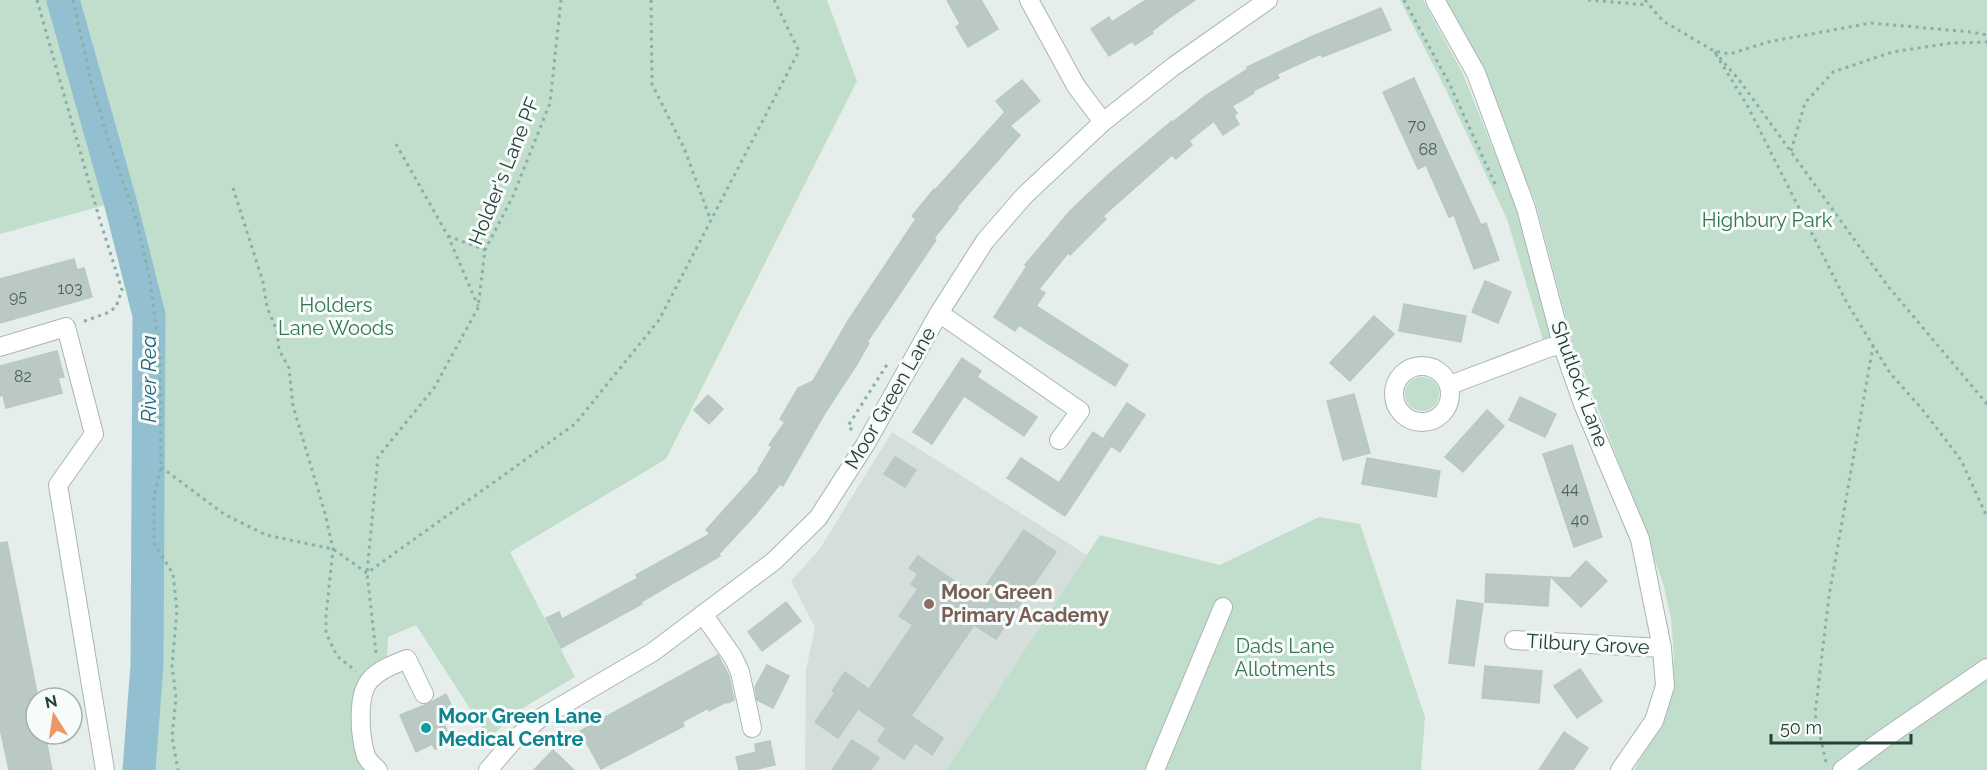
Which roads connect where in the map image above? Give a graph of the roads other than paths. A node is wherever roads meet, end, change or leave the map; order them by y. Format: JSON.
{"nodes":[{"id":1,"x":1029,"y":0,"type":"edge"},
{"id":2,"x":1268,"y":0,"type":"edge"},
{"id":3,"x":1435,"y":0,"type":"edge"},
{"id":4,"x":1103,"y":122,"type":"junction"},
{"id":5,"x":939,"y":313,"type":"junction"},
{"id":6,"x":1562,"y":344,"type":"junction"},
{"id":7,"x":0,"y":347,"type":"edge"},
{"id":8,"x":1450,"y":385,"type":"dead end"},
{"id":9,"x":1059,"y":440,"type":"dead end"},
{"id":10,"x":1222,"y":607,"type":"dead end"},
{"id":11,"x":703,"y":614,"type":"junction"},
{"id":12,"x":1514,"y":640,"type":"dead end"},
{"id":13,"x":1662,"y":648,"type":"junction"},
{"id":14,"x":1987,"y":668,"type":"edge"},
{"id":15,"x":424,"y":694,"type":"dead end"},
{"id":16,"x":752,"y":728,"type":"dead end"},
{"id":17,"x":105,"y":770,"type":"edge"},
{"id":18,"x":378,"y":770,"type":"edge"},
{"id":19,"x":488,"y":770,"type":"edge"},
{"id":20,"x":1155,"y":770,"type":"edge"},
{"id":21,"x":1620,"y":770,"type":"edge"},
{"id":22,"x":1842,"y":770,"type":"edge"}],
"edges":[{"from":1,"to":4,"type":"street"},
{"from":2,"to":4,"type":"street","name":"Moor Green Lane"},
{"from":3,"to":6,"type":"street","name":"Shutlock Lane"},
{"from":4,"to":5,"type":"street","name":"Moor Green Lane"},
{"from":5,"to":9,"type":"street"},
{"from":5,"to":11,"type":"street","name":"Moor Green Lane"},
{"from":6,"to":8,"type":"street"},
{"from":6,"to":13,"type":"street","name":"Shutlock Lane"},
{"from":7,"to":17,"type":"street"},
{"from":10,"to":20,"type":"street"},
{"from":11,"to":16,"type":"street"},
{"from":11,"to":19,"type":"street","name":"Moor Green Lane"},
{"from":12,"to":13,"type":"street","name":"Tilbury Grove"},
{"from":13,"to":21,"type":"street","name":"Shutlock Lane"},
{"from":14,"to":22,"type":"street"},
{"from":15,"to":18,"type":"street"}]}
